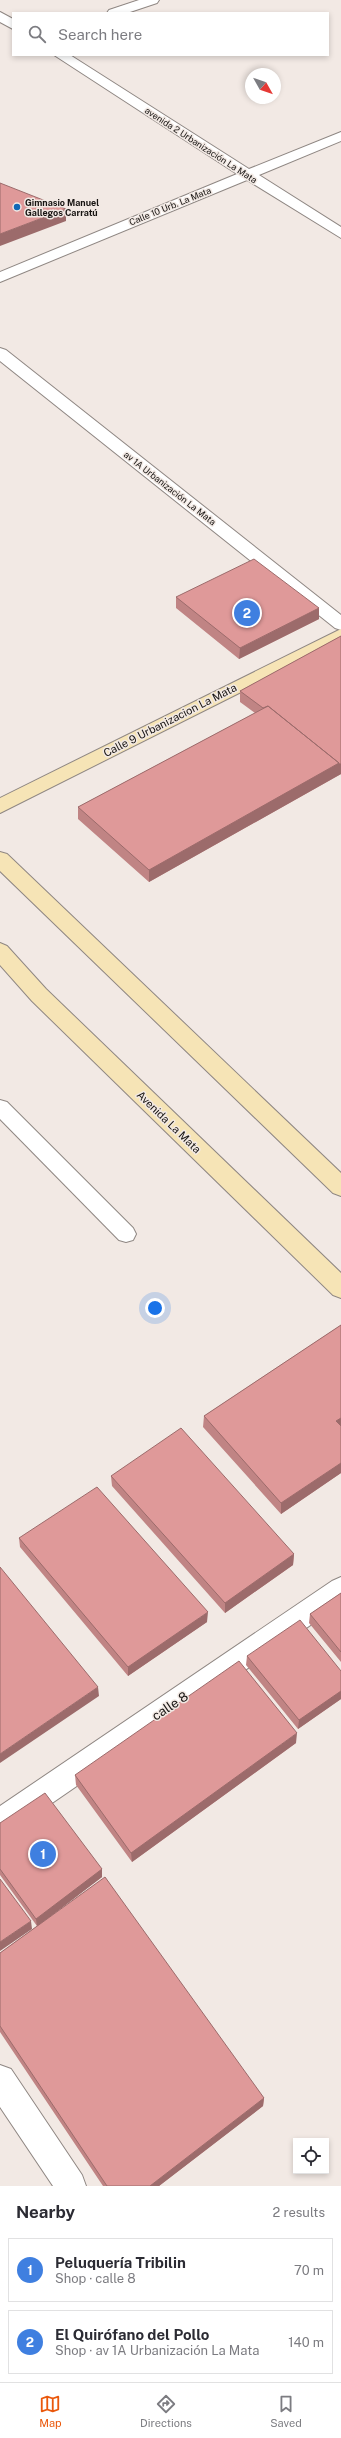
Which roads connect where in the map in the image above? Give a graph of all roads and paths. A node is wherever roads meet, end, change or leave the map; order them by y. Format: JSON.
{"nodes":[{"id":1,"x":152,"y":0,"type":"edge"},
{"id":2,"x":117,"y":12,"type":"edge"},
{"id":3,"x":0,"y":16,"type":"edge"},
{"id":4,"x":12,"y":24,"type":"edge"},
{"id":5,"x":63,"y":56,"type":"edge"},
{"id":6,"x":341,"y":136,"type":"edge"},
{"id":7,"x":247,"y":174,"type":"junction"},
{"id":8,"x":341,"y":234,"type":"edge"},
{"id":9,"x":0,"y":276,"type":"edge"},
{"id":10,"x":0,"y":353,"type":"edge"},
{"id":11,"x":341,"y":624,"type":"edge"},
{"id":12,"x":341,"y":635,"type":"edge"},
{"id":13,"x":0,"y":806,"type":"edge"},
{"id":14,"x":0,"y":859,"type":"edge"},
{"id":15,"x":0,"y":951,"type":"edge"},
{"id":16,"x":0,"y":1107,"type":"edge"},
{"id":17,"x":341,"y":1187,"type":"edge"},
{"id":18,"x":126,"y":1234,"type":"dead end"},
{"id":19,"x":341,"y":1288,"type":"edge"},
{"id":20,"x":341,"y":1589,"type":"edge"},
{"id":21,"x":0,"y":1822,"type":"edge"},
{"id":22,"x":0,"y":2080,"type":"edge"},
{"id":23,"x":71,"y":2186,"type":"edge"}],
"edges":[{"from":1,"to":2,"type":"street"},
{"from":3,"to":4,"type":"street"},
{"from":5,"to":7,"type":"street","name":"avenida 2 Urbanización La Mata"},
{"from":6,"to":7,"type":"street","name":"Calle 10 Urb. La Mata"},
{"from":7,"to":8,"type":"street","name":"avenida 2 Urbanización La Mata"},
{"from":7,"to":9,"type":"street","name":"Calle 10 Urb. La Mata"},
{"from":10,"to":11,"type":"street","name":"av 1A Urbanización La Mata"},
{"from":12,"to":13,"type":"street","name":"Calle 9 Urbanizacion La Mata"},
{"from":14,"to":17,"type":"street"},
{"from":15,"to":19,"type":"street","name":"Avenida La Mata"},
{"from":16,"to":18,"type":"lane"},
{"from":20,"to":21,"type":"street","name":"calle 8"},
{"from":22,"to":23,"type":"street"}]}
